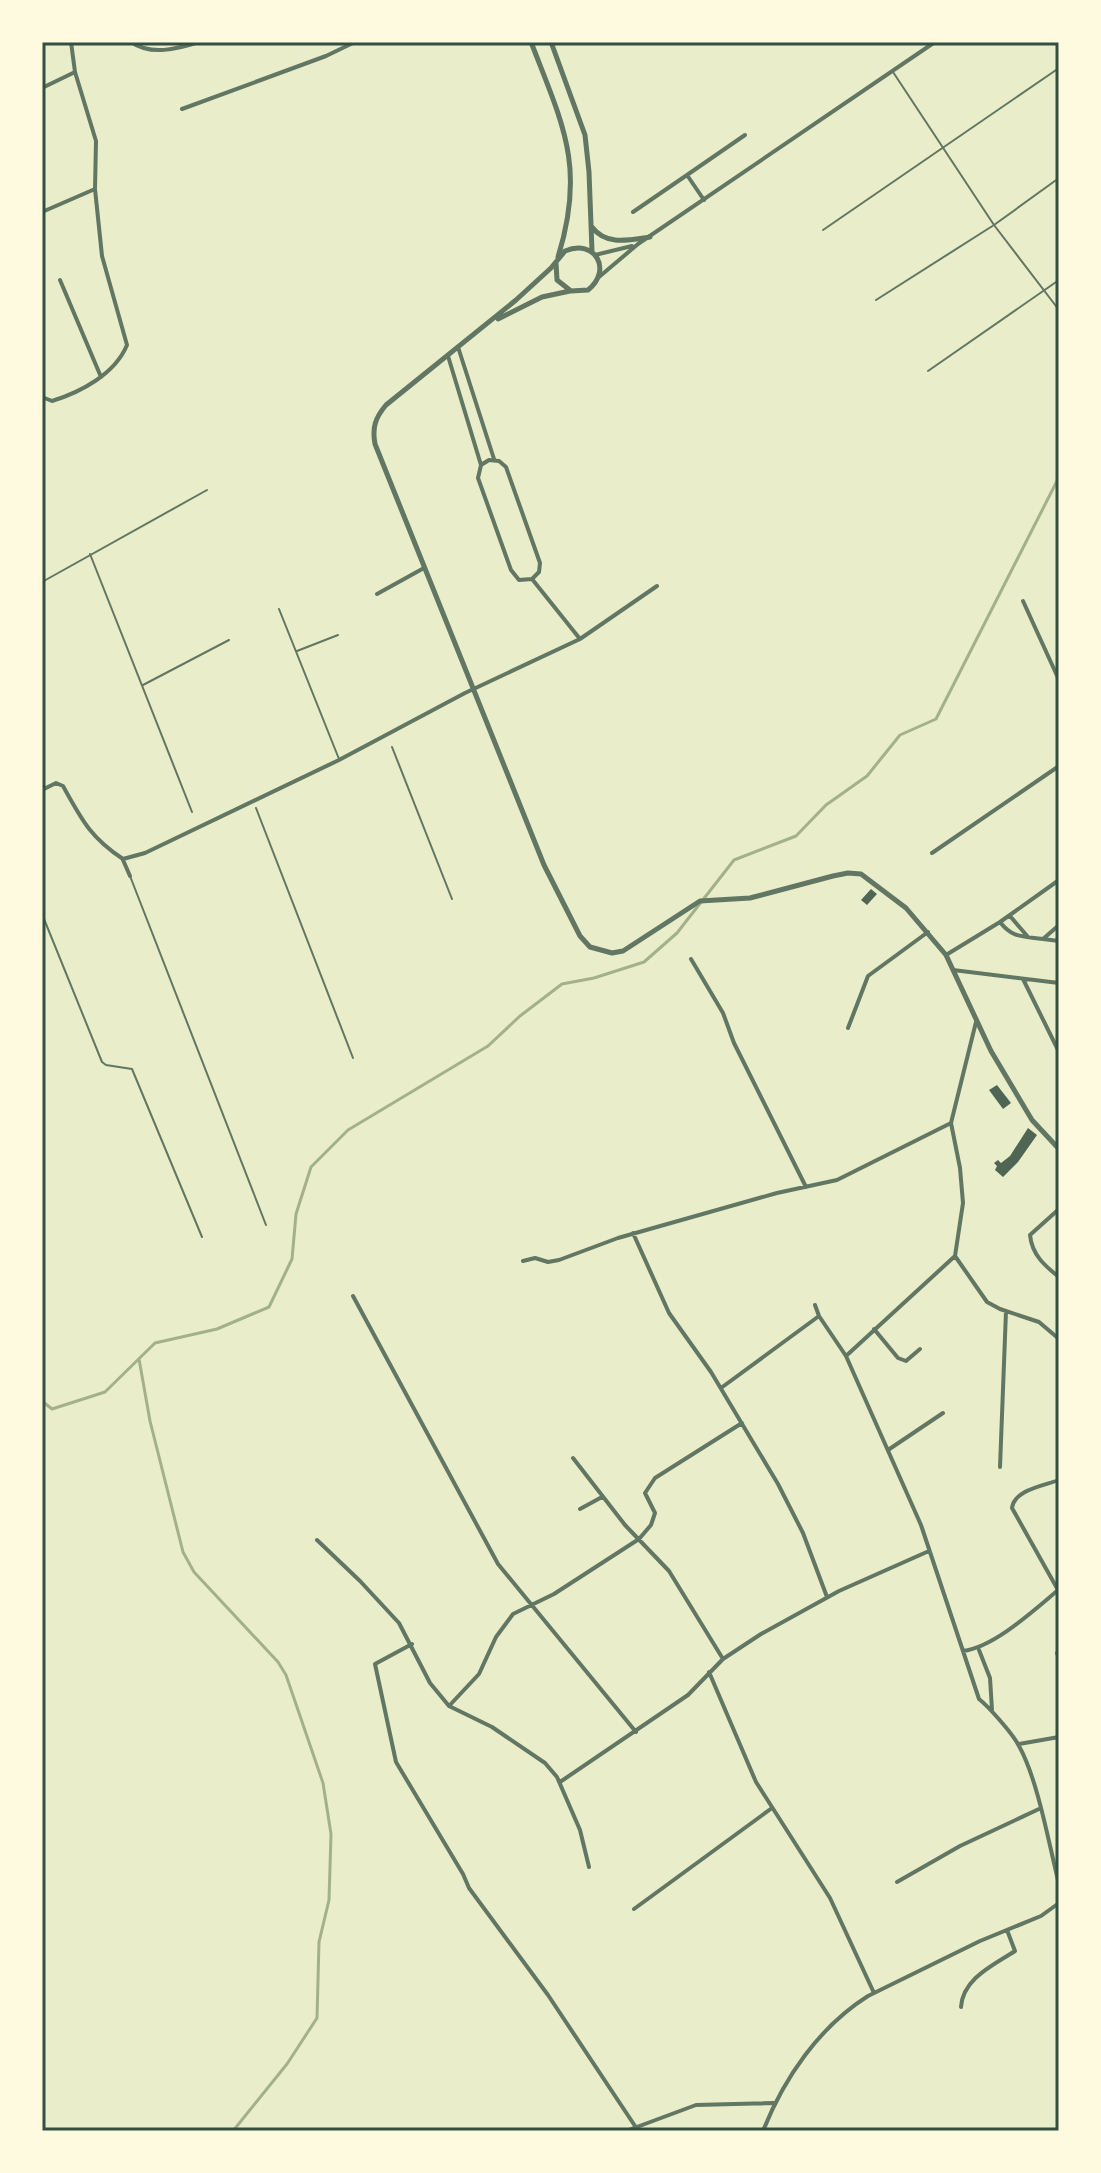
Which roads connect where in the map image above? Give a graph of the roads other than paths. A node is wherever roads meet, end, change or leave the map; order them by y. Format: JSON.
{"nodes":[{"id":1,"x":71,"y":42,"type":"edge"},
{"id":2,"x":131,"y":42,"type":"edge"},
{"id":3,"x":199,"y":42,"type":"edge"},
{"id":4,"x":355,"y":42,"type":"edge"},
{"id":5,"x":531,"y":42,"type":"edge"},
{"id":6,"x":551,"y":42,"type":"edge"},
{"id":7,"x":935,"y":42,"type":"edge"},
{"id":8,"x":344,"y":44,"type":"edge"},
{"id":9,"x":1059,"y":68,"type":"edge"},
{"id":10,"x":893,"y":71,"type":"junction"},
{"id":11,"x":75,"y":72,"type":"junction"},
{"id":12,"x":42,"y":88,"type":"edge"},
{"id":13,"x":182,"y":109,"type":"dead end"},
{"id":14,"x":745,"y":135,"type":"dead end"},
{"id":15,"x":944,"y":148,"type":"junction"},
{"id":16,"x":687,"y":175,"type":"junction"},
{"id":17,"x":1059,"y":178,"type":"edge"},
{"id":18,"x":95,"y":189,"type":"junction"},
{"id":19,"x":704,"y":200,"type":"junction"},
{"id":20,"x":42,"y":212,"type":"edge"},
{"id":21,"x":633,"y":212,"type":"dead end"},
{"id":22,"x":994,"y":225,"type":"junction"},
{"id":23,"x":591,"y":226,"type":"junction"},
{"id":24,"x":823,"y":230,"type":"dead end"},
{"id":25,"x":650,"y":237,"type":"junction"},
{"id":26,"x":638,"y":244,"type":"junction"},
{"id":27,"x":594,"y":253,"type":"junction"},
{"id":28,"x":557,"y":260,"type":"junction"},
{"id":29,"x":599,"y":277,"type":"junction"},
{"id":30,"x":60,"y":280,"type":"dead end"},
{"id":31,"x":1059,"y":280,"type":"edge"},
{"id":32,"x":571,"y":291,"type":"junction"},
{"id":33,"x":1044,"y":291,"type":"junction"},
{"id":34,"x":876,"y":300,"type":"dead end"},
{"id":35,"x":1059,"y":310,"type":"edge"},
{"id":36,"x":473,"y":335,"type":"junction"},
{"id":37,"x":458,"y":347,"type":"junction"},
{"id":38,"x":448,"y":355,"type":"junction"},
{"id":39,"x":928,"y":371,"type":"dead end"},
{"id":40,"x":101,"y":377,"type":"junction"},
{"id":41,"x":42,"y":397,"type":"edge"},
{"id":42,"x":494,"y":459,"type":"junction"},
{"id":43,"x":481,"y":465,"type":"junction"},
{"id":44,"x":207,"y":490,"type":"dead end"},
{"id":45,"x":90,"y":554,"type":"junction"},
{"id":46,"x":424,"y":568,"type":"junction"},
{"id":47,"x":532,"y":579,"type":"junction"},
{"id":48,"x":42,"y":582,"type":"edge"},
{"id":49,"x":657,"y":586,"type":"dead end"},
{"id":50,"x":377,"y":594,"type":"dead end"},
{"id":51,"x":1023,"y":601,"type":"dead end"},
{"id":52,"x":279,"y":609,"type":"dead end"},
{"id":53,"x":338,"y":635,"type":"dead end"},
{"id":54,"x":580,"y":639,"type":"junction"},
{"id":55,"x":229,"y":640,"type":"dead end"},
{"id":56,"x":296,"y":651,"type":"junction"},
{"id":57,"x":1059,"y":680,"type":"edge"},
{"id":58,"x":142,"y":685,"type":"junction"},
{"id":59,"x":473,"y":690,"type":"junction"},
{"id":60,"x":392,"y":747,"type":"dead end"},
{"id":61,"x":339,"y":760,"type":"junction"},
{"id":62,"x":1059,"y":766,"type":"edge"},
{"id":63,"x":42,"y":790,"type":"edge"},
{"id":64,"x":256,"y":808,"type":"dead end"},
{"id":65,"x":192,"y":812,"type":"dead end"},
{"id":66,"x":932,"y":853,"type":"dead end"},
{"id":67,"x":123,"y":859,"type":"junction"},
{"id":68,"x":130,"y":876,"type":"joint"},
{"id":69,"x":1059,"y":880,"type":"edge"},
{"id":70,"x":452,"y":899,"type":"dead end"},
{"id":71,"x":42,"y":914,"type":"edge"},
{"id":72,"x":1010,"y":916,"type":"junction"},
{"id":73,"x":1000,"y":922,"type":"junction"},
{"id":74,"x":1059,"y":925,"type":"edge"},
{"id":75,"x":928,"y":932,"type":"junction"},
{"id":76,"x":1028,"y":937,"type":"junction"},
{"id":77,"x":1043,"y":939,"type":"junction"},
{"id":78,"x":1059,"y":941,"type":"edge"},
{"id":79,"x":946,"y":955,"type":"junction"},
{"id":80,"x":691,"y":959,"type":"dead end"},
{"id":81,"x":953,"y":970,"type":"junction"},
{"id":82,"x":1023,"y":979,"type":"junction"},
{"id":83,"x":1059,"y":983,"type":"edge"},
{"id":84,"x":976,"y":1022,"type":"junction"},
{"id":85,"x":848,"y":1028,"type":"dead end"},
{"id":86,"x":1059,"y":1052,"type":"edge"},
{"id":87,"x":353,"y":1058,"type":"dead end"},
{"id":88,"x":951,"y":1123,"type":"junction"},
{"id":89,"x":1059,"y":1149,"type":"edge"},
{"id":90,"x":806,"y":1187,"type":"junction"},
{"id":91,"x":1059,"y":1209,"type":"edge"},
{"id":92,"x":266,"y":1225,"type":"dead end"},
{"id":93,"x":633,"y":1233,"type":"junction"},
{"id":94,"x":202,"y":1237,"type":"dead end"},
{"id":95,"x":955,"y":1256,"type":"junction"},
{"id":96,"x":523,"y":1261,"type":"dead end"},
{"id":97,"x":1059,"y":1277,"type":"edge"},
{"id":98,"x":353,"y":1296,"type":"dead end"},
{"id":99,"x":815,"y":1305,"type":"dead end"},
{"id":100,"x":1006,"y":1311,"type":"junction"},
{"id":101,"x":819,"y":1316,"type":"junction"},
{"id":102,"x":874,"y":1329,"type":"junction"},
{"id":103,"x":1059,"y":1339,"type":"edge"},
{"id":104,"x":920,"y":1349,"type":"dead end"},
{"id":105,"x":846,"y":1356,"type":"junction"},
{"id":106,"x":721,"y":1388,"type":"junction"},
{"id":107,"x":943,"y":1413,"type":"dead end"},
{"id":108,"x":742,"y":1423,"type":"junction"},
{"id":109,"x":888,"y":1450,"type":"junction"},
{"id":110,"x":573,"y":1458,"type":"dead end"},
{"id":111,"x":1000,"y":1467,"type":"dead end"},
{"id":112,"x":1059,"y":1480,"type":"edge"},
{"id":113,"x":604,"y":1497,"type":"junction"},
{"id":114,"x":580,"y":1509,"type":"dead end"},
{"id":115,"x":639,"y":1539,"type":"junction"},
{"id":116,"x":317,"y":1540,"type":"dead end"},
{"id":117,"x":929,"y":1551,"type":"junction"},
{"id":118,"x":1058,"y":1589,"type":"edge"},
{"id":119,"x":828,"y":1597,"type":"junction"},
{"id":120,"x":532,"y":1606,"type":"junction"},
{"id":121,"x":412,"y":1644,"type":"junction"},
{"id":122,"x":978,"y":1649,"type":"junction"},
{"id":123,"x":963,"y":1651,"type":"junction"},
{"id":124,"x":723,"y":1659,"type":"junction"},
{"id":125,"x":709,"y":1672,"type":"junction"},
{"id":126,"x":449,"y":1706,"type":"junction"},
{"id":127,"x":992,"y":1710,"type":"junction"},
{"id":128,"x":636,"y":1732,"type":"junction"},
{"id":129,"x":1059,"y":1737,"type":"edge"},
{"id":130,"x":1019,"y":1744,"type":"junction"},
{"id":131,"x":560,"y":1782,"type":"junction"},
{"id":132,"x":772,"y":1808,"type":"junction"},
{"id":133,"x":1039,"y":1809,"type":"junction"},
{"id":134,"x":589,"y":1867,"type":"dead end"},
{"id":135,"x":897,"y":1882,"type":"dead end"},
{"id":136,"x":1059,"y":1884,"type":"edge"},
{"id":137,"x":1059,"y":1903,"type":"edge"},
{"id":138,"x":634,"y":1909,"type":"dead end"},
{"id":139,"x":1007,"y":1930,"type":"junction"},
{"id":140,"x":874,"y":1993,"type":"junction"},
{"id":141,"x":961,"y":2007,"type":"dead end"},
{"id":142,"x":774,"y":2103,"type":"junction"},
{"id":143,"x":635,"y":2126,"type":"junction"},
{"id":144,"x":626,"y":2131,"type":"edge"},
{"id":145,"x":763,"y":2131,"type":"edge"}],
"edges":[{"from":1,"to":11,"type":"street"},
{"from":2,"to":3,"type":"street"},
{"from":4,"to":8,"type":"street"},
{"from":5,"to":28,"type":"street"},
{"from":6,"to":23,"type":"street"},
{"from":7,"to":10,"type":"street"},
{"from":8,"to":13,"type":"street"},
{"from":9,"to":15,"type":"lane"},
{"from":10,"to":15,"type":"lane"},
{"from":10,"to":19,"type":"street"},
{"from":11,"to":12,"type":"street"},
{"from":11,"to":18,"type":"street"},
{"from":14,"to":16,"type":"street"},
{"from":15,"to":22,"type":"lane"},
{"from":15,"to":24,"type":"lane"},
{"from":16,"to":19,"type":"street"},
{"from":16,"to":21,"type":"street"},
{"from":17,"to":22,"type":"lane"},
{"from":18,"to":20,"type":"street"},
{"from":18,"to":40,"type":"street"},
{"from":19,"to":25,"type":"street"},
{"from":22,"to":33,"type":"lane"},
{"from":22,"to":34,"type":"lane"},
{"from":23,"to":25,"type":"street"},
{"from":23,"to":27,"type":"street"},
{"from":25,"to":26,"type":"street"},
{"from":26,"to":27,"type":"street"},
{"from":26,"to":29,"type":"street"},
{"from":27,"to":28,"type":"street"},
{"from":27,"to":29,"type":"street"},
{"from":28,"to":32,"type":"street"},
{"from":28,"to":36,"type":"street"},
{"from":29,"to":32,"type":"street"},
{"from":30,"to":40,"type":"street"},
{"from":31,"to":33,"type":"lane"},
{"from":32,"to":36,"type":"street"},
{"from":33,"to":35,"type":"lane"},
{"from":33,"to":39,"type":"lane"},
{"from":36,"to":37,"type":"street"},
{"from":37,"to":38,"type":"street"},
{"from":37,"to":42,"type":"street"},
{"from":38,"to":43,"type":"street"},
{"from":38,"to":46,"type":"street"},
{"from":40,"to":41,"type":"street"},
{"from":42,"to":43,"type":"street"},
{"from":42,"to":47,"type":"street"},
{"from":43,"to":47,"type":"street"},
{"from":44,"to":45,"type":"lane"},
{"from":45,"to":48,"type":"lane"},
{"from":45,"to":58,"type":"lane"},
{"from":46,"to":50,"type":"street"},
{"from":46,"to":59,"type":"street"},
{"from":47,"to":54,"type":"street"},
{"from":49,"to":54,"type":"street"},
{"from":51,"to":57,"type":"street"},
{"from":52,"to":56,"type":"lane"},
{"from":53,"to":56,"type":"lane"},
{"from":54,"to":59,"type":"street"},
{"from":55,"to":58,"type":"lane"},
{"from":56,"to":61,"type":"lane"},
{"from":58,"to":65,"type":"lane"},
{"from":59,"to":61,"type":"street"},
{"from":59,"to":75,"type":"street"},
{"from":60,"to":70,"type":"lane"},
{"from":61,"to":67,"type":"street"},
{"from":62,"to":66,"type":"street"},
{"from":63,"to":67,"type":"street"},
{"from":64,"to":87,"type":"lane"},
{"from":67,"to":68,"type":"street"},
{"from":68,"to":92,"type":"lane"},
{"from":69,"to":72,"type":"street"},
{"from":71,"to":94,"type":"lane"},
{"from":72,"to":73,"type":"street"},
{"from":72,"to":76,"type":"street"},
{"from":73,"to":76,"type":"street"},
{"from":73,"to":79,"type":"street"},
{"from":74,"to":77,"type":"street"},
{"from":75,"to":79,"type":"street"},
{"from":75,"to":85,"type":"street"},
{"from":76,"to":77,"type":"street"},
{"from":77,"to":78,"type":"street"},
{"from":79,"to":81,"type":"street"},
{"from":80,"to":90,"type":"street"},
{"from":81,"to":82,"type":"street"},
{"from":81,"to":84,"type":"street"},
{"from":82,"to":83,"type":"street"},
{"from":82,"to":86,"type":"street"},
{"from":84,"to":88,"type":"street"},
{"from":84,"to":89,"type":"street"},
{"from":88,"to":90,"type":"street"},
{"from":88,"to":95,"type":"street"},
{"from":90,"to":93,"type":"street"},
{"from":91,"to":97,"type":"street"},
{"from":93,"to":96,"type":"street"},
{"from":93,"to":106,"type":"street"},
{"from":95,"to":100,"type":"street"},
{"from":95,"to":102,"type":"street"},
{"from":98,"to":120,"type":"street"},
{"from":99,"to":101,"type":"street"},
{"from":100,"to":103,"type":"street"},
{"from":100,"to":111,"type":"street"},
{"from":101,"to":105,"type":"street"},
{"from":101,"to":106,"type":"street"},
{"from":102,"to":104,"type":"street"},
{"from":102,"to":105,"type":"street"},
{"from":105,"to":109,"type":"street"},
{"from":106,"to":108,"type":"street"},
{"from":107,"to":109,"type":"street"},
{"from":108,"to":115,"type":"street"},
{"from":108,"to":119,"type":"street"},
{"from":109,"to":117,"type":"street"},
{"from":110,"to":113,"type":"street"},
{"from":112,"to":118,"type":"street"},
{"from":113,"to":114,"type":"street"},
{"from":113,"to":115,"type":"street"},
{"from":115,"to":120,"type":"street"},
{"from":115,"to":124,"type":"street"},
{"from":116,"to":121,"type":"street"},
{"from":117,"to":119,"type":"street"},
{"from":117,"to":123,"type":"street"},
{"from":118,"to":122,"type":"street"},
{"from":119,"to":124,"type":"street"},
{"from":120,"to":126,"type":"street"},
{"from":120,"to":128,"type":"street"},
{"from":121,"to":126,"type":"street"},
{"from":121,"to":143,"type":"street"},
{"from":122,"to":123,"type":"street"},
{"from":122,"to":127,"type":"street"},
{"from":123,"to":127,"type":"street"},
{"from":124,"to":125,"type":"street"},
{"from":125,"to":128,"type":"street"},
{"from":125,"to":132,"type":"street"},
{"from":126,"to":131,"type":"street"},
{"from":127,"to":130,"type":"street"},
{"from":128,"to":131,"type":"street"},
{"from":129,"to":130,"type":"street"},
{"from":130,"to":133,"type":"street"},
{"from":131,"to":134,"type":"street"},
{"from":132,"to":138,"type":"street"},
{"from":132,"to":140,"type":"street"},
{"from":133,"to":135,"type":"street"},
{"from":133,"to":136,"type":"street"},
{"from":137,"to":139,"type":"street"},
{"from":139,"to":140,"type":"street"},
{"from":139,"to":141,"type":"street"},
{"from":140,"to":142,"type":"street"},
{"from":142,"to":143,"type":"street"},
{"from":142,"to":145,"type":"street"},
{"from":143,"to":144,"type":"street"}]}
